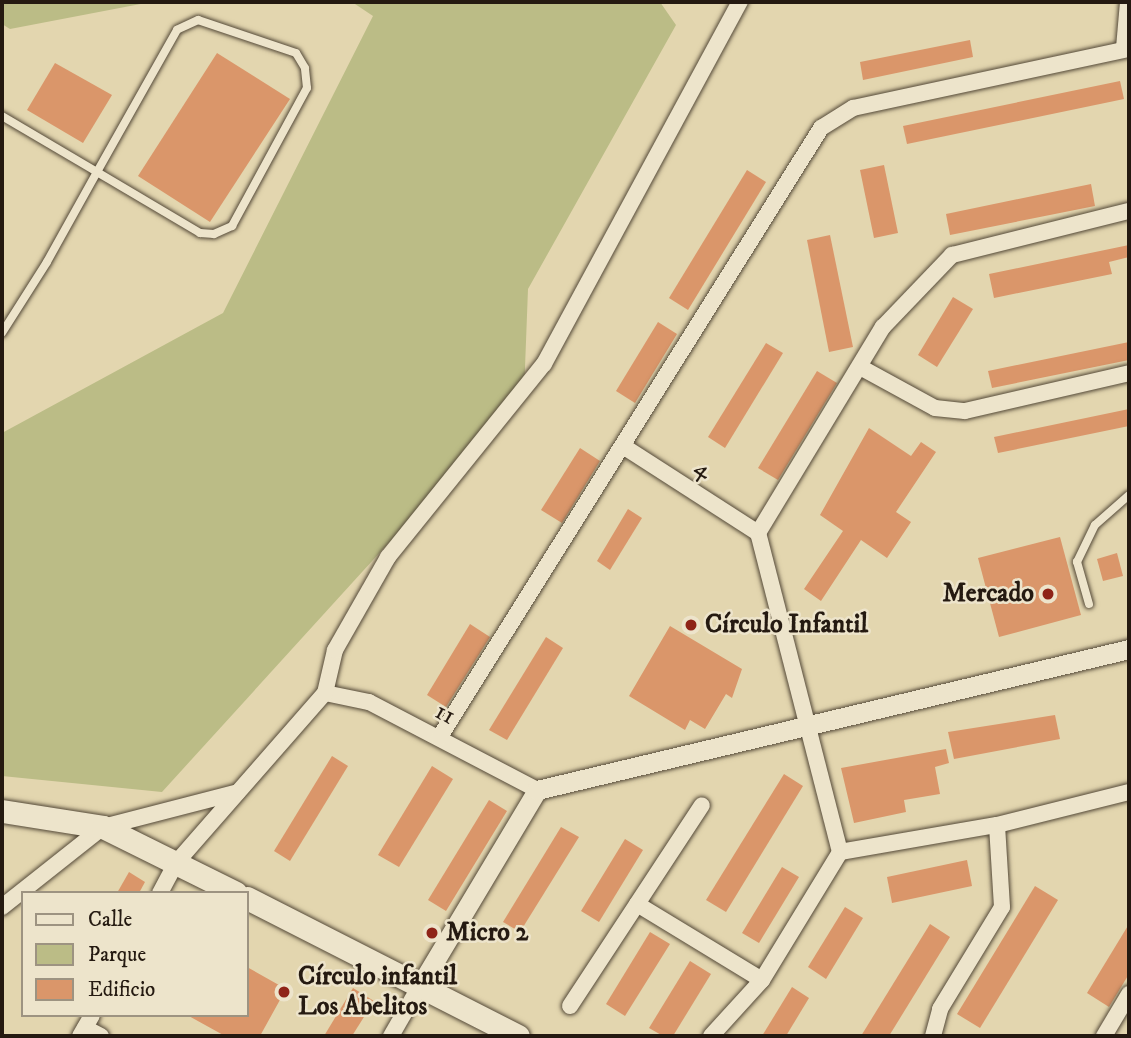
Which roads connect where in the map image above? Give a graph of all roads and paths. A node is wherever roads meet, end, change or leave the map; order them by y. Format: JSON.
{"nodes":[{"id":1,"x":740,"y":2,"type":"edge"},
{"id":2,"x":1128,"y":2,"type":"edge"},
{"id":3,"x":1126,"y":49,"type":"edge"},
{"id":4,"x":2,"y":116,"type":"edge"},
{"id":5,"x":97,"y":172,"type":"junction"},
{"id":6,"x":1129,"y":211,"type":"edge"},
{"id":7,"x":2,"y":333,"type":"edge"},
{"id":8,"x":860,"y":368,"type":"junction"},
{"id":9,"x":1129,"y":373,"type":"edge"},
{"id":10,"x":622,"y":446,"type":"junction"},
{"id":11,"x":1129,"y":495,"type":"edge"},
{"id":12,"x":758,"y":533,"type":"junction"},
{"id":13,"x":1089,"y":604,"type":"dead end"},
{"id":14,"x":1129,"y":649,"type":"edge"},
{"id":15,"x":326,"y":693,"type":"junction"},
{"id":16,"x":807,"y":730,"type":"junction"},
{"id":17,"x":439,"y":738,"type":"junction"},
{"id":18,"x":537,"y":790,"type":"junction"},
{"id":19,"x":238,"y":792,"type":"junction"},
{"id":20,"x":1129,"y":792,"type":"edge"},
{"id":21,"x":702,"y":804,"type":"dead end"},
{"id":22,"x":2,"y":811,"type":"edge"},
{"id":23,"x":997,"y":825,"type":"junction"},
{"id":24,"x":103,"y":827,"type":"junction"},
{"id":25,"x":839,"y":852,"type":"junction"},
{"id":26,"x":176,"y":863,"type":"junction"},
{"id":27,"x":22,"y":891,"type":"edge"},
{"id":28,"x":161,"y":891,"type":"edge"},
{"id":29,"x":232,"y":891,"type":"edge"},
{"id":30,"x":21,"y":892,"type":"edge"},
{"id":31,"x":248,"y":898,"type":"edge"},
{"id":32,"x":637,"y":904,"type":"junction"},
{"id":33,"x":2,"y":907,"type":"edge"},
{"id":34,"x":762,"y":980,"type":"junction"},
{"id":35,"x":421,"y":984,"type":"junction"},
{"id":36,"x":1129,"y":993,"type":"edge"},
{"id":37,"x":570,"y":1006,"type":"dead end"},
{"id":38,"x":86,"y":1026,"type":"edge"},
{"id":39,"x":101,"y":1036,"type":"edge"},
{"id":40,"x":391,"y":1036,"type":"edge"},
{"id":41,"x":518,"y":1036,"type":"edge"},
{"id":42,"x":711,"y":1036,"type":"edge"},
{"id":43,"x":933,"y":1036,"type":"edge"},
{"id":44,"x":1104,"y":1036,"type":"edge"}],
"edges":[{"from":1,"to":15,"type":"street"},
{"from":2,"to":3,"type":"street"},
{"from":3,"to":10,"type":"street"},
{"from":4,"to":5,"type":"lane"},
{"from":5,"to":5,"type":"lane"},
{"from":5,"to":7,"type":"lane"},
{"from":6,"to":8,"type":"street"},
{"from":8,"to":9,"type":"street"},
{"from":8,"to":12,"type":"street"},
{"from":10,"to":12,"type":"street","name":"4"},
{"from":10,"to":17,"type":"street"},
{"from":11,"to":13,"type":"lane"},
{"from":12,"to":16,"type":"street"},
{"from":14,"to":16,"type":"street"},
{"from":15,"to":17,"type":"street","name":"11"},
{"from":15,"to":19,"type":"street"},
{"from":16,"to":18,"type":"street"},
{"from":16,"to":25,"type":"street"},
{"from":17,"to":18,"type":"street","name":"11"},
{"from":18,"to":35,"type":"street"},
{"from":19,"to":24,"type":"street"},
{"from":19,"to":26,"type":"street"},
{"from":20,"to":23,"type":"street"},
{"from":21,"to":32,"type":"street"},
{"from":22,"to":24,"type":"main road"},
{"from":23,"to":25,"type":"street"},
{"from":23,"to":43,"type":"street"},
{"from":24,"to":26,"type":"main road"},
{"from":24,"to":27,"type":"street"},
{"from":25,"to":34,"type":"street"},
{"from":26,"to":28,"type":"street"},
{"from":26,"to":29,"type":"main road"},
{"from":30,"to":33,"type":"street"},
{"from":31,"to":35,"type":"main road"},
{"from":32,"to":34,"type":"street"},
{"from":32,"to":37,"type":"street"},
{"from":34,"to":42,"type":"street"},
{"from":35,"to":40,"type":"street"},
{"from":35,"to":41,"type":"main road"},
{"from":36,"to":44,"type":"street"},
{"from":38,"to":39,"type":"street"}]}
